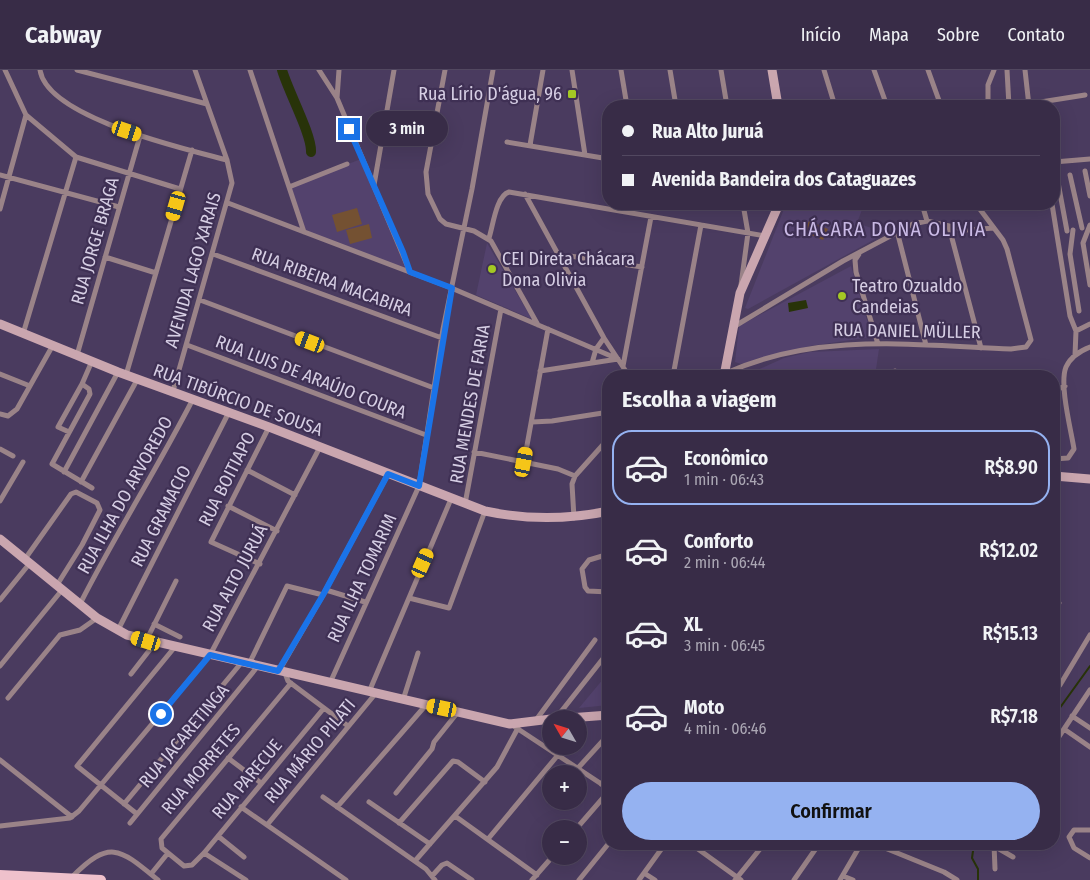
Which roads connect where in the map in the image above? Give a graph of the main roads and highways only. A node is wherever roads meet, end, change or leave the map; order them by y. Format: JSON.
{"nodes":[{"id":1,"x":0,"y":875,"type":"edge"},
{"id":2,"x":101,"y":880,"type":"edge"}],
"edges":[{"from":1,"to":2,"type":"main road"}]}
